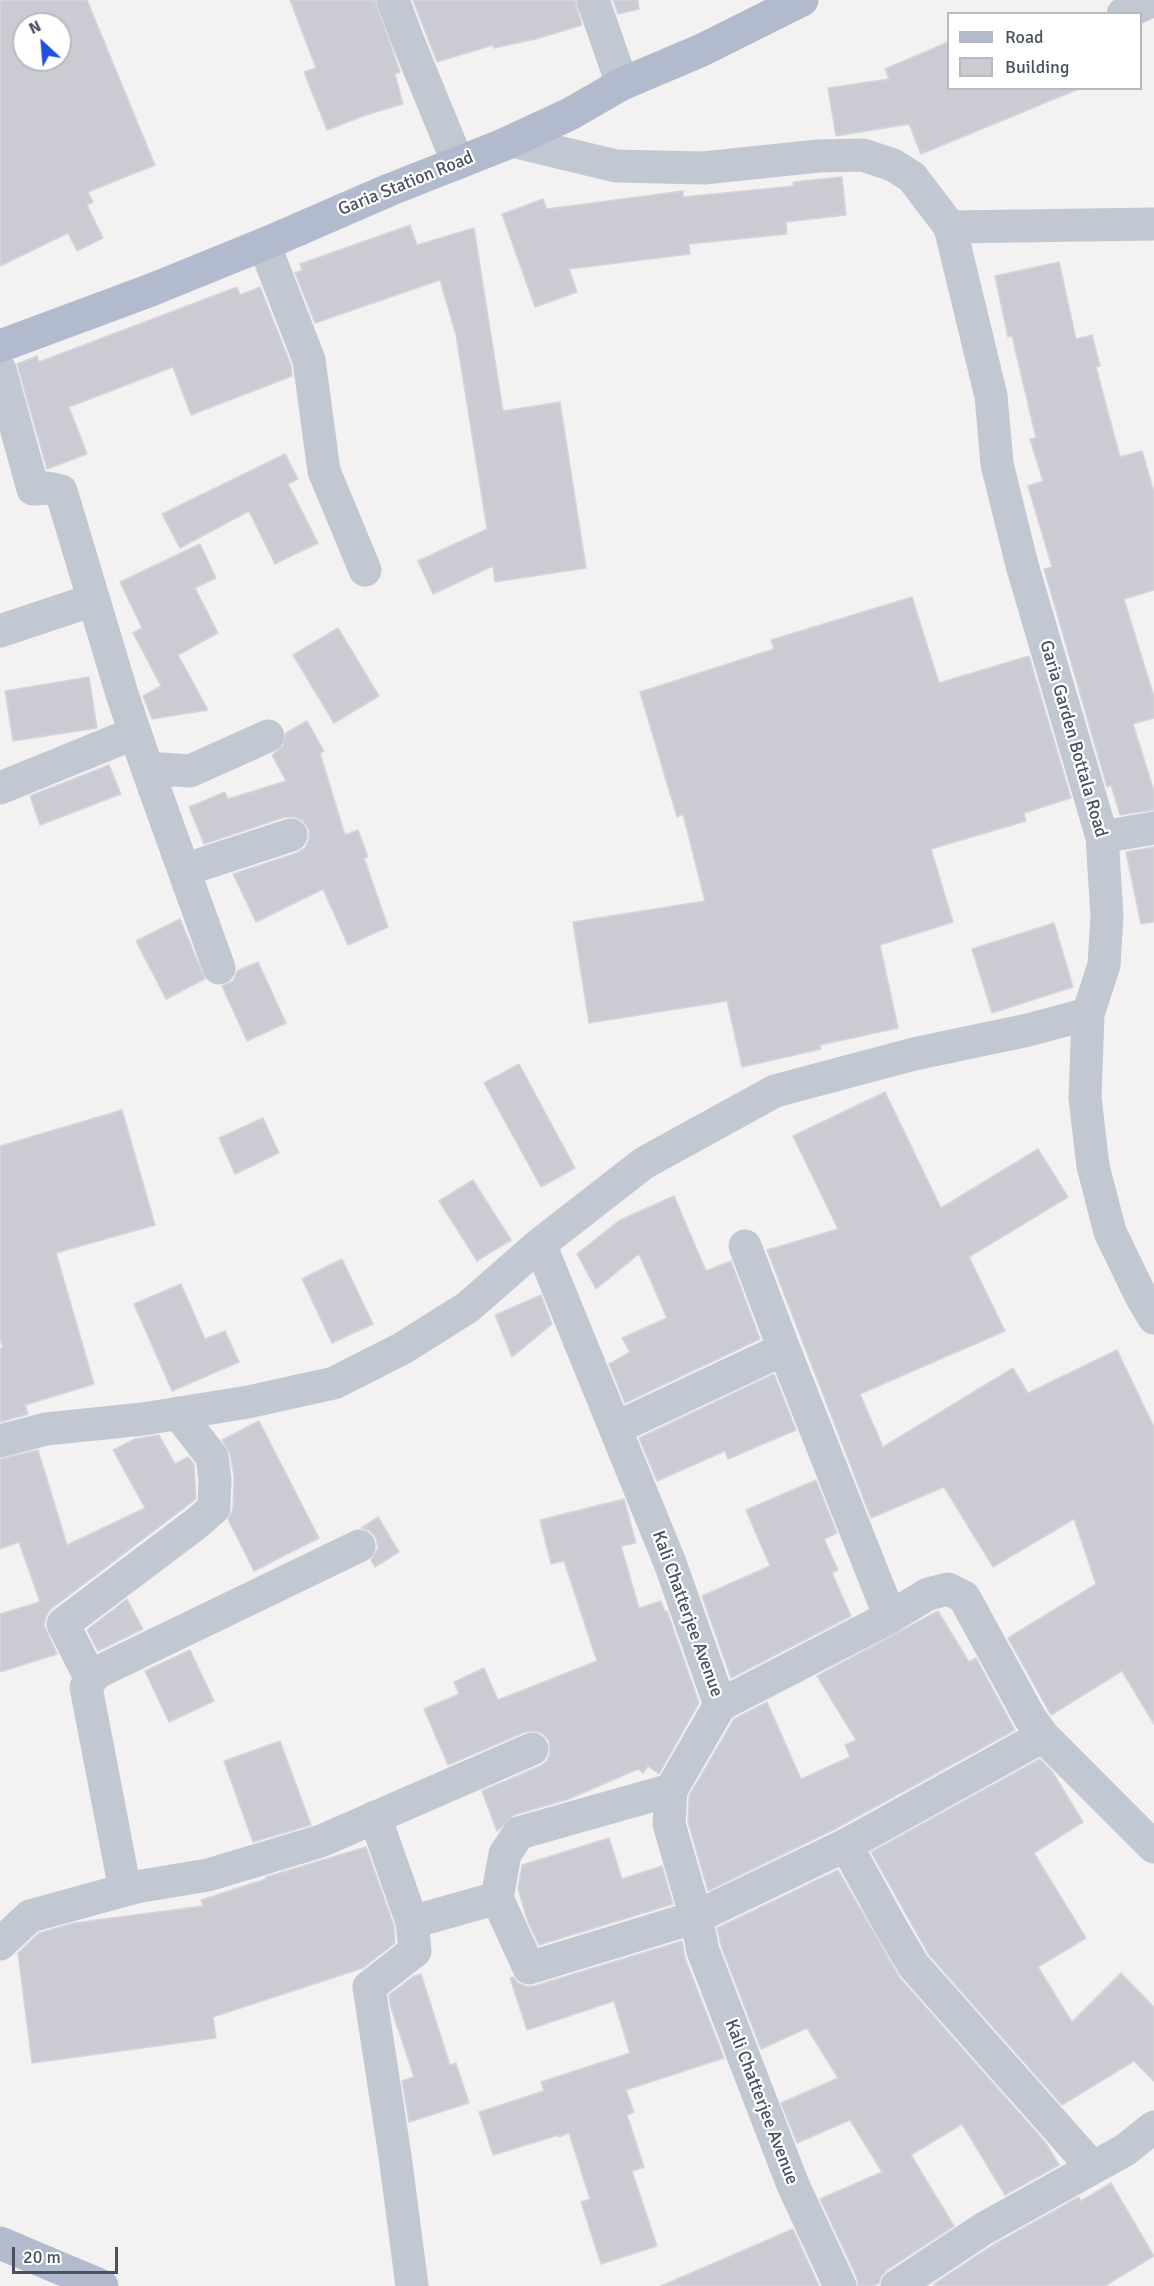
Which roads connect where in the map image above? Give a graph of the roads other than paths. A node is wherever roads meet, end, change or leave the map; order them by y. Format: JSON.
{"nodes":[{"id":1,"x":393,"y":0,"type":"edge"},
{"id":2,"x":593,"y":0,"type":"edge"},
{"id":3,"x":802,"y":0,"type":"edge"},
{"id":4,"x":622,"y":84,"type":"junction"},
{"id":5,"x":512,"y":141,"type":"junction"},
{"id":6,"x":458,"y":162,"type":"junction"},
{"id":7,"x":1154,"y":224,"type":"edge"},
{"id":8,"x":950,"y":227,"type":"junction"},
{"id":9,"x":264,"y":244,"type":"junction"},
{"id":10,"x":0,"y":351,"type":"edge"},
{"id":11,"x":365,"y":570,"type":"dead end"},
{"id":12,"x":93,"y":600,"type":"junction"},
{"id":13,"x":0,"y":631,"type":"edge"},
{"id":14,"x":135,"y":733,"type":"junction"},
{"id":15,"x":268,"y":736,"type":"dead end"},
{"id":16,"x":147,"y":768,"type":"junction"},
{"id":17,"x":0,"y":788,"type":"edge"},
{"id":18,"x":1154,"y":828,"type":"edge"},
{"id":19,"x":291,"y":835,"type":"dead end"},
{"id":20,"x":1102,"y":837,"type":"junction"},
{"id":21,"x":184,"y":870,"type":"junction"},
{"id":22,"x":219,"y":968,"type":"dead end"},
{"id":23,"x":1088,"y":1014,"type":"junction"},
{"id":24,"x":540,"y":1244,"type":"junction"},
{"id":25,"x":745,"y":1246,"type":"dead end"},
{"id":26,"x":1154,"y":1318,"type":"edge"},
{"id":27,"x":784,"y":1349,"type":"junction"},
{"id":28,"x":178,"y":1413,"type":"junction"},
{"id":29,"x":616,"y":1428,"type":"junction"},
{"id":30,"x":0,"y":1441,"type":"edge"},
{"id":31,"x":359,"y":1546,"type":"dead end"},
{"id":32,"x":890,"y":1617,"type":"junction"},
{"id":33,"x":91,"y":1679,"type":"junction"},
{"id":34,"x":720,"y":1705,"type":"junction"},
{"id":35,"x":1043,"y":1736,"type":"junction"},
{"id":36,"x":531,"y":1749,"type":"dead end"},
{"id":37,"x":672,"y":1790,"type":"junction"},
{"id":38,"x":375,"y":1817,"type":"junction"},
{"id":39,"x":846,"y":1845,"type":"junction"},
{"id":40,"x":1154,"y":1847,"type":"edge"},
{"id":41,"x":125,"y":1890,"type":"junction"},
{"id":42,"x":496,"y":1898,"type":"junction"},
{"id":43,"x":696,"y":1917,"type":"junction"},
{"id":44,"x":412,"y":1923,"type":"junction"},
{"id":45,"x":0,"y":1944,"type":"edge"},
{"id":46,"x":1154,"y":2127,"type":"edge"},
{"id":47,"x":1093,"y":2168,"type":"junction"},
{"id":48,"x":0,"y":2243,"type":"edge"},
{"id":49,"x":102,"y":2286,"type":"edge"},
{"id":50,"x":412,"y":2286,"type":"edge"},
{"id":51,"x":840,"y":2286,"type":"edge"},
{"id":52,"x":897,"y":2286,"type":"edge"}],
"edges":[{"from":1,"to":6,"type":"street"},
{"from":2,"to":4,"type":"street"},
{"from":3,"to":4,"type":"main road","name":"Garia Station Road"},
{"from":4,"to":5,"type":"main road","name":"Garia Station Road"},
{"from":5,"to":6,"type":"main road","name":"Garia Station Road"},
{"from":5,"to":8,"type":"street"},
{"from":6,"to":9,"type":"main road","name":"Garia Station Road"},
{"from":7,"to":8,"type":"street"},
{"from":8,"to":20,"type":"street","name":"Garia Garden Bottala Road"},
{"from":9,"to":10,"type":"main road","name":"Garia Station Road"},
{"from":9,"to":11,"type":"street"},
{"from":10,"to":12,"type":"street"},
{"from":12,"to":13,"type":"street"},
{"from":12,"to":14,"type":"street"},
{"from":14,"to":16,"type":"street"},
{"from":14,"to":17,"type":"street"},
{"from":15,"to":16,"type":"street"},
{"from":16,"to":21,"type":"street"},
{"from":18,"to":20,"type":"street"},
{"from":19,"to":21,"type":"street"},
{"from":20,"to":23,"type":"street","name":"Garia Garden Bottala Road"},
{"from":21,"to":22,"type":"street"},
{"from":23,"to":24,"type":"street"},
{"from":23,"to":26,"type":"street","name":"Garia Garden Bottala Road"},
{"from":24,"to":28,"type":"street"},
{"from":24,"to":29,"type":"street","name":"Kali Chatterjee Avenue"},
{"from":25,"to":27,"type":"street"},
{"from":27,"to":29,"type":"street"},
{"from":27,"to":32,"type":"street"},
{"from":28,"to":30,"type":"street"},
{"from":28,"to":33,"type":"street"},
{"from":29,"to":34,"type":"street","name":"Kali Chatterjee Avenue"},
{"from":31,"to":33,"type":"street"},
{"from":32,"to":34,"type":"street"},
{"from":32,"to":35,"type":"street"},
{"from":33,"to":41,"type":"street"},
{"from":34,"to":37,"type":"street","name":"Kali Chatterjee Avenue"},
{"from":35,"to":39,"type":"street"},
{"from":35,"to":40,"type":"street"},
{"from":36,"to":38,"type":"street"},
{"from":37,"to":42,"type":"street"},
{"from":37,"to":43,"type":"street","name":"Kali Chatterjee Avenue"},
{"from":38,"to":41,"type":"street"},
{"from":38,"to":44,"type":"street"},
{"from":39,"to":43,"type":"street"},
{"from":39,"to":47,"type":"street"},
{"from":41,"to":45,"type":"street"},
{"from":42,"to":43,"type":"street"},
{"from":42,"to":44,"type":"street"},
{"from":43,"to":51,"type":"street","name":"Kali Chatterjee Avenue"},
{"from":44,"to":50,"type":"street"},
{"from":46,"to":47,"type":"street"},
{"from":47,"to":52,"type":"street"},
{"from":48,"to":49,"type":"main road"}]}
